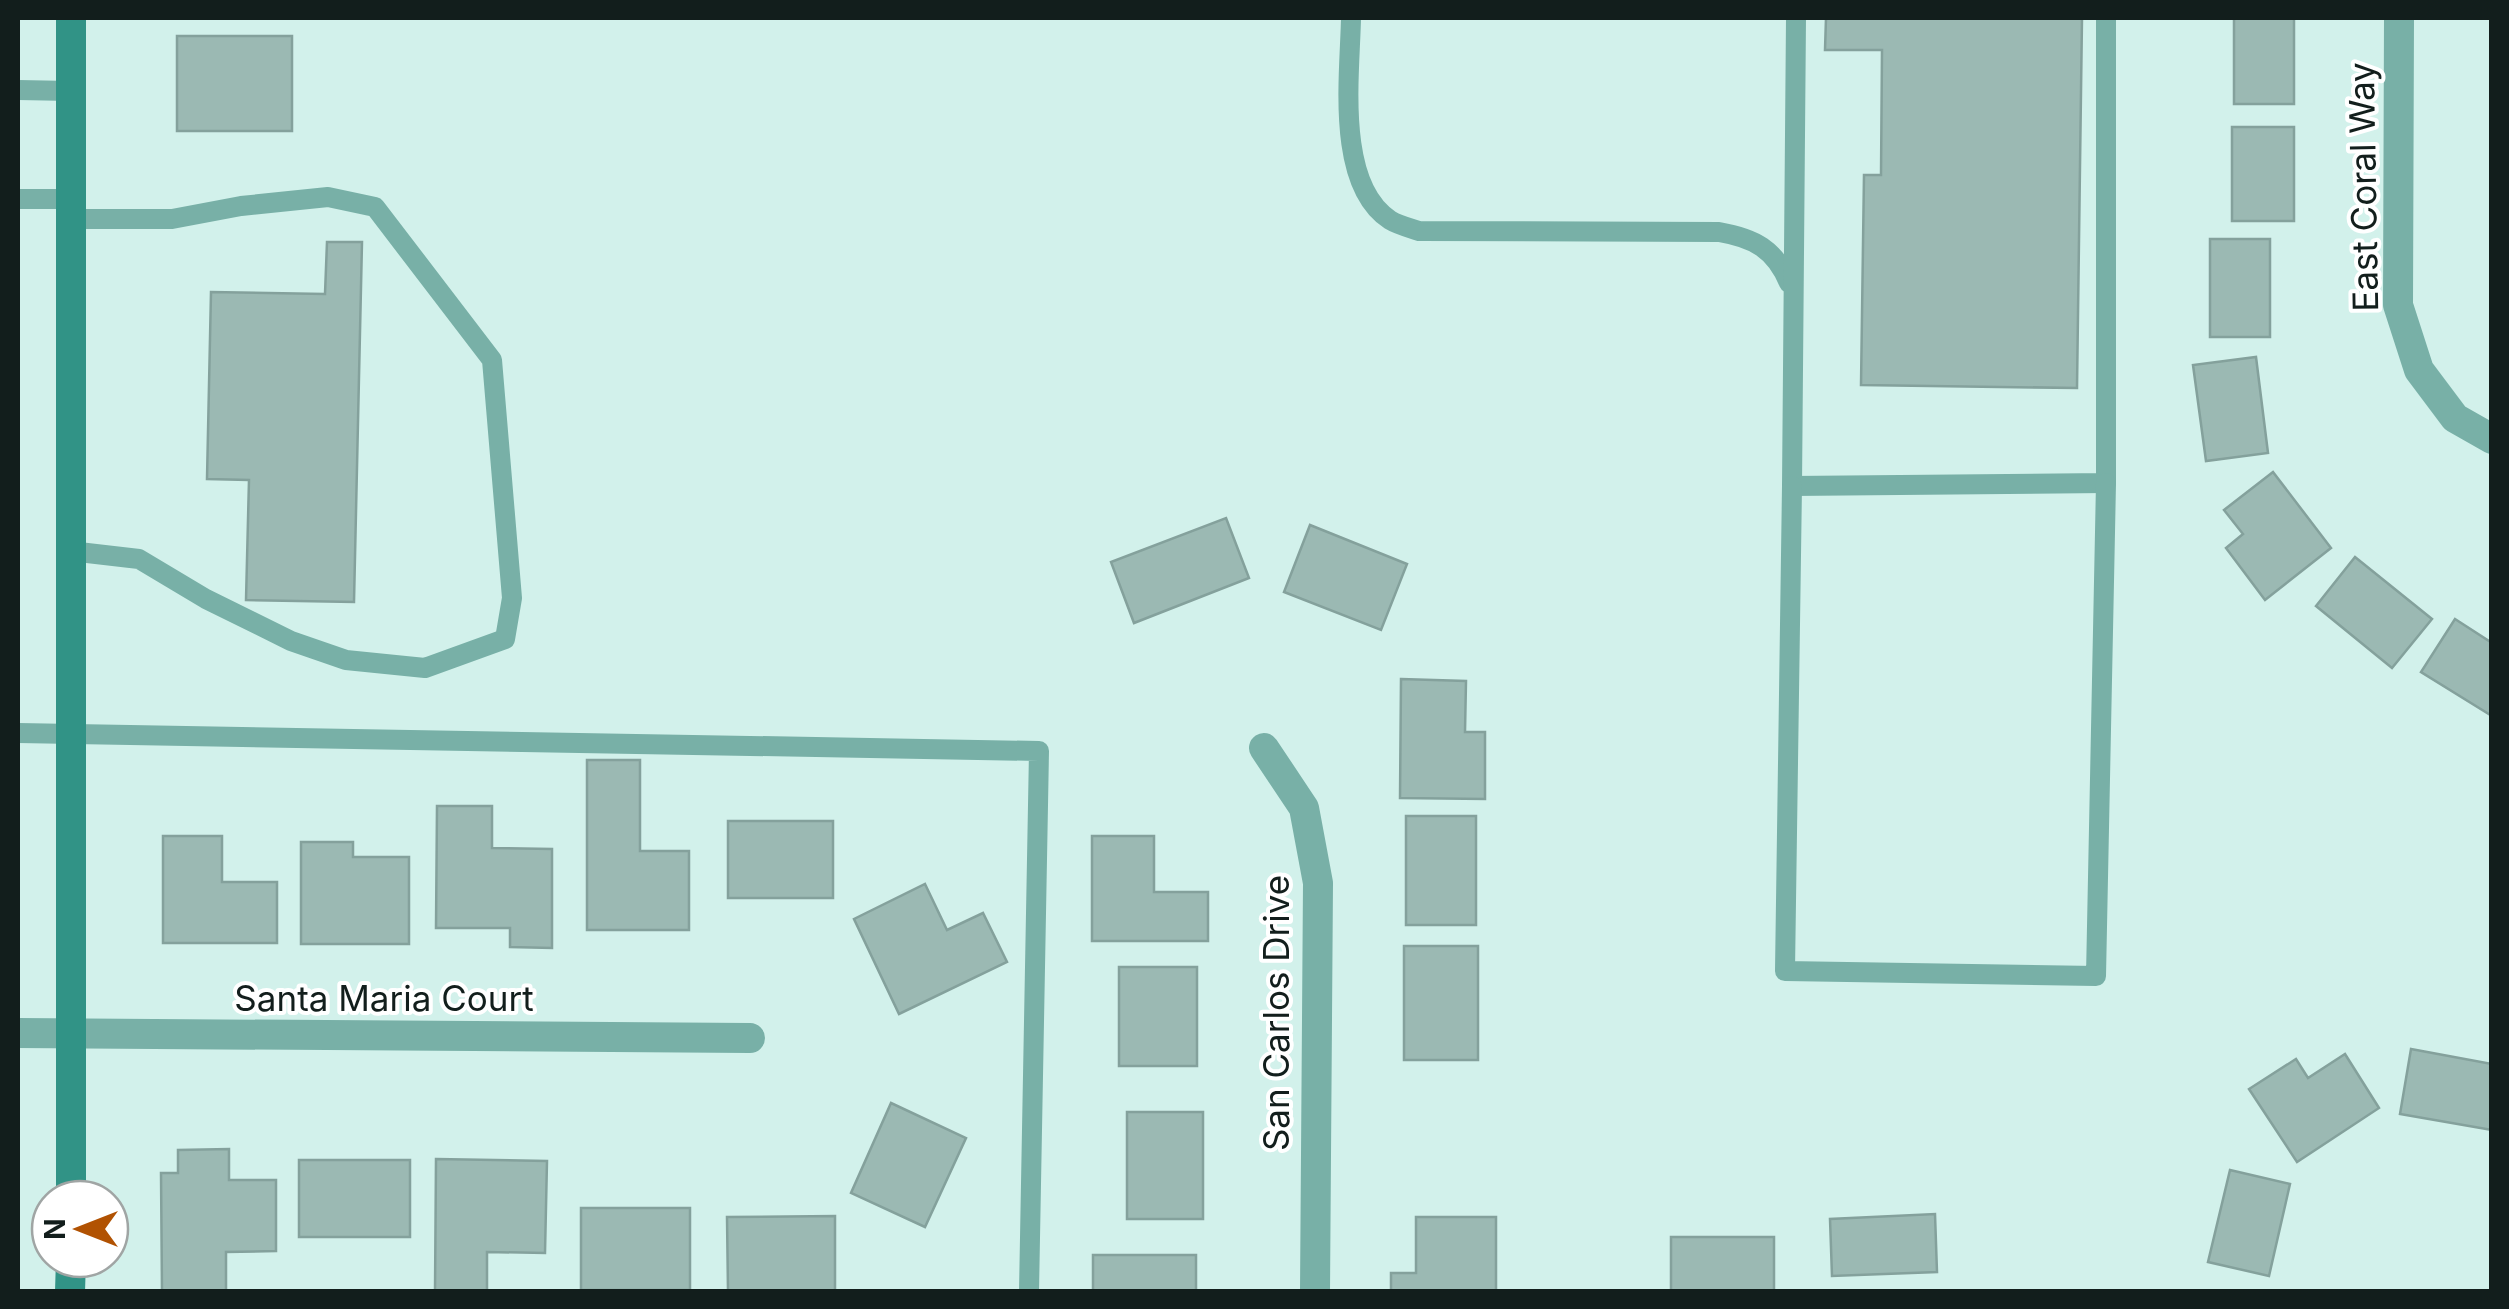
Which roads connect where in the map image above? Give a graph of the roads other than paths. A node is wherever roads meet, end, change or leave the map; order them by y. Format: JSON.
{"nodes":[{"id":1,"x":71,"y":18,"type":"edge"},
{"id":2,"x":1351,"y":18,"type":"edge"},
{"id":3,"x":1796,"y":18,"type":"edge"},
{"id":4,"x":2106,"y":18,"type":"edge"},
{"id":5,"x":2399,"y":18,"type":"edge"},
{"id":6,"x":18,"y":90,"type":"edge"},
{"id":7,"x":72,"y":91,"type":"junction"},
{"id":8,"x":18,"y":199,"type":"edge"},
{"id":9,"x":72,"y":209,"type":"junction"},
{"id":10,"x":1792,"y":305,"type":"junction"},
{"id":11,"x":2492,"y":439,"type":"edge"},
{"id":12,"x":2106,"y":483,"type":"junction"},
{"id":13,"x":1792,"y":486,"type":"junction"},
{"id":14,"x":70,"y":551,"type":"junction"},
{"id":15,"x":18,"y":733,"type":"edge"},
{"id":16,"x":71,"y":733,"type":"junction"},
{"id":17,"x":1264,"y":748,"type":"dead end"},
{"id":18,"x":18,"y":1033,"type":"edge"},
{"id":19,"x":72,"y":1034,"type":"junction"},
{"id":20,"x":750,"y":1038,"type":"dead end"},
{"id":21,"x":71,"y":1179,"type":"edge"},
{"id":22,"x":1029,"y":1292,"type":"edge"},
{"id":23,"x":1314,"y":1292,"type":"edge"}],
"edges":[{"from":1,"to":7,"type":"main road"},
{"from":2,"to":10,"type":"lane"},
{"from":3,"to":10,"type":"lane"},
{"from":4,"to":12,"type":"lane"},
{"from":5,"to":11,"type":"street","name":"East Coral Way"},
{"from":6,"to":7,"type":"lane"},
{"from":7,"to":9,"type":"main road"},
{"from":8,"to":9,"type":"lane"},
{"from":9,"to":14,"type":"main road"},
{"from":9,"to":14,"type":"lane"},
{"from":10,"to":13,"type":"lane"},
{"from":12,"to":13,"type":"lane"},
{"from":12,"to":13,"type":"lane"},
{"from":14,"to":16,"type":"main road"},
{"from":15,"to":16,"type":"lane"},
{"from":16,"to":19,"type":"main road"},
{"from":16,"to":22,"type":"lane"},
{"from":17,"to":23,"type":"street","name":"San Carlos Drive"},
{"from":18,"to":19,"type":"street","name":"Santa Maria Court"},
{"from":19,"to":20,"type":"street","name":"Santa Maria Court"},
{"from":19,"to":21,"type":"main road"}]}
